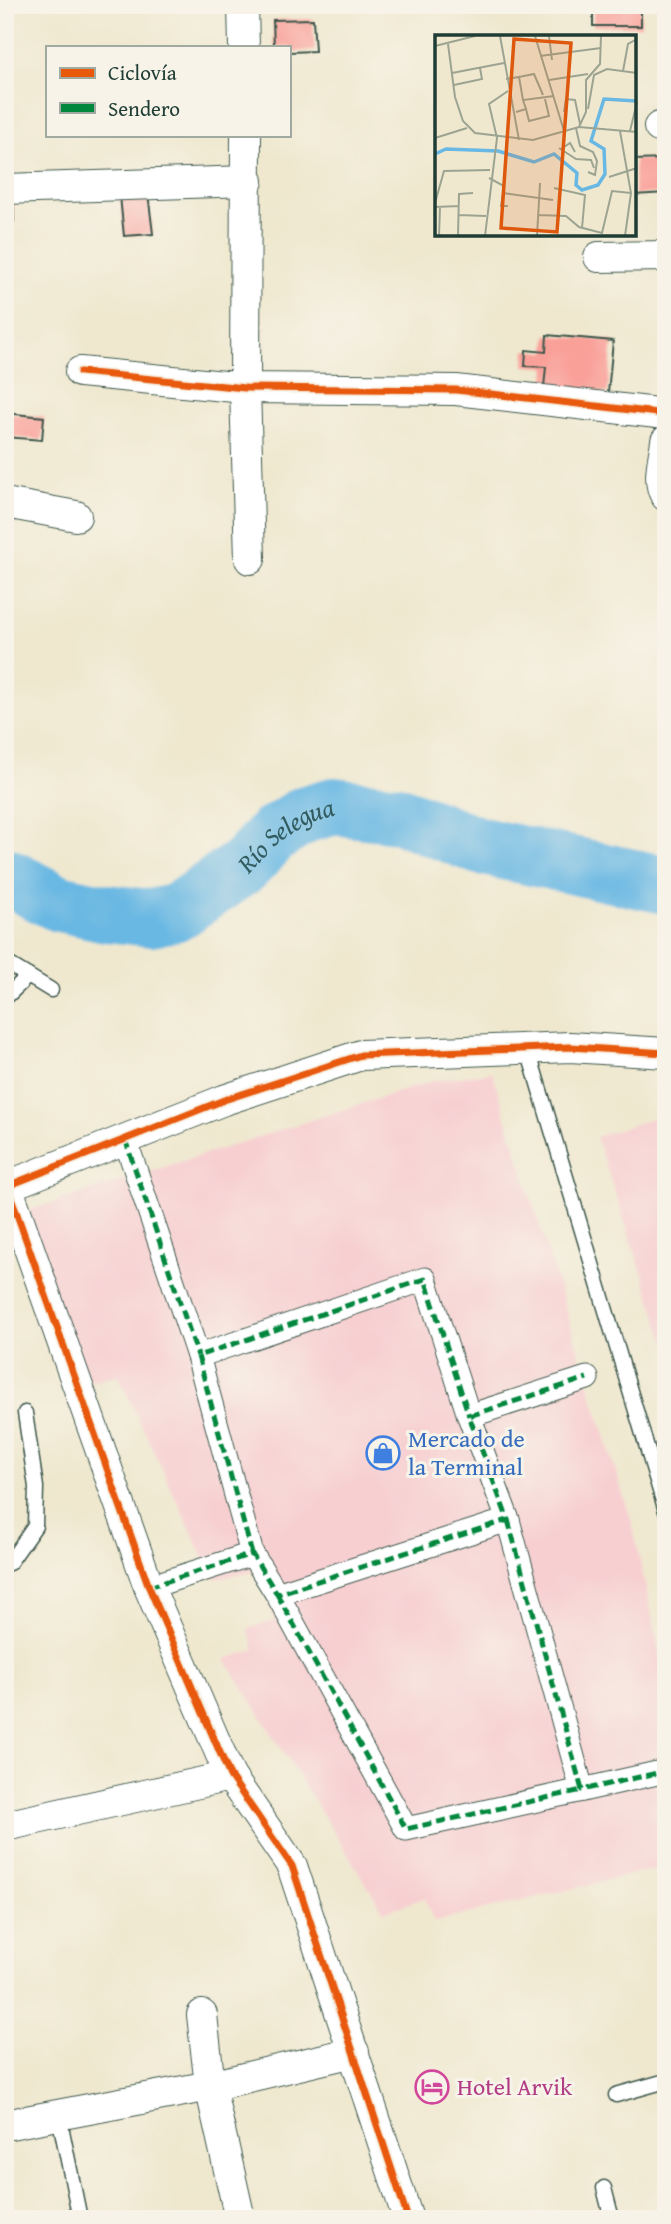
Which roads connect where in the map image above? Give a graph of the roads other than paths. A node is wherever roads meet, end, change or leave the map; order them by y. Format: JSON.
{"nodes":[{"id":1,"x":243,"y":5,"type":"edge"},
{"id":2,"x":244,"y":46,"type":"edge"},
{"id":3,"x":246,"y":136,"type":"edge"},
{"id":4,"x":247,"y":181,"type":"junction"},
{"id":5,"x":5,"y":189,"type":"edge"},
{"id":6,"x":666,"y":256,"type":"edge"},
{"id":7,"x":599,"y":257,"type":"dead end"},
{"id":8,"x":80,"y":372,"type":"dead end"},
{"id":9,"x":245,"y":388,"type":"junction"},
{"id":10,"x":666,"y":414,"type":"edge"},
{"id":11,"x":666,"y":441,"type":"edge"},
{"id":12,"x":666,"y":496,"type":"edge"},
{"id":13,"x":5,"y":503,"type":"edge"},
{"id":14,"x":76,"y":516,"type":"dead end"},
{"id":15,"x":250,"y":559,"type":"dead end"},
{"id":16,"x":5,"y":962,"type":"edge"},
{"id":17,"x":28,"y":976,"type":"junction"},
{"id":18,"x":51,"y":990,"type":"dead end"},
{"id":19,"x":5,"y":998,"type":"edge"},
{"id":20,"x":527,"y":1048,"type":"junction"},
{"id":21,"x":666,"y":1053,"type":"edge"},
{"id":22,"x":125,"y":1139,"type":"junction"},
{"id":23,"x":6,"y":1187,"type":"edge"},
{"id":24,"x":198,"y":1356,"type":"junction"},
{"id":25,"x":587,"y":1378,"type":"dead end"},
{"id":26,"x":25,"y":1413,"type":"dead end"},
{"id":27,"x":469,"y":1416,"type":"junction"},
{"id":28,"x":666,"y":1511,"type":"edge"},
{"id":29,"x":508,"y":1520,"type":"junction"},
{"id":30,"x":252,"y":1554,"type":"junction"},
{"id":31,"x":5,"y":1564,"type":"edge"},
{"id":32,"x":149,"y":1587,"type":"junction"},
{"id":33,"x":277,"y":1594,"type":"junction"},
{"id":34,"x":666,"y":1771,"type":"edge"},
{"id":35,"x":230,"y":1776,"type":"junction"},
{"id":36,"x":582,"y":1790,"type":"junction"},
{"id":37,"x":5,"y":1826,"type":"edge"},
{"id":38,"x":202,"y":2015,"type":"dead end"},
{"id":39,"x":354,"y":2052,"type":"junction"},
{"id":40,"x":666,"y":2081,"type":"edge"},
{"id":41,"x":210,"y":2086,"type":"junction"},
{"id":42,"x":616,"y":2095,"type":"dead end"},
{"id":43,"x":59,"y":2116,"type":"junction"},
{"id":44,"x":5,"y":2125,"type":"edge"},
{"id":45,"x":604,"y":2189,"type":"dead end"},
{"id":46,"x":80,"y":2219,"type":"edge"},
{"id":47,"x":240,"y":2219,"type":"edge"},
{"id":48,"x":408,"y":2219,"type":"edge"},
{"id":49,"x":612,"y":2219,"type":"edge"}],
"edges":[{"from":1,"to":2,"type":"street"},
{"from":3,"to":4,"type":"street"},
{"from":4,"to":5,"type":"street"},
{"from":4,"to":9,"type":"street"},
{"from":6,"to":7,"type":"street"},
{"from":8,"to":9,"type":"street"},
{"from":9,"to":10,"type":"street"},
{"from":9,"to":15,"type":"street"},
{"from":11,"to":12,"type":"street"},
{"from":13,"to":14,"type":"street"},
{"from":16,"to":17,"type":"lane"},
{"from":17,"to":18,"type":"lane"},
{"from":17,"to":19,"type":"lane"},
{"from":20,"to":21,"type":"street"},
{"from":20,"to":22,"type":"street"},
{"from":20,"to":28,"type":"lane"},
{"from":22,"to":23,"type":"street"},
{"from":22,"to":24,"type":"street"},
{"from":23,"to":32,"type":"street"},
{"from":24,"to":27,"type":"street"},
{"from":24,"to":30,"type":"street"},
{"from":25,"to":27,"type":"street"},
{"from":26,"to":31,"type":"lane"},
{"from":27,"to":29,"type":"street"},
{"from":29,"to":33,"type":"street"},
{"from":29,"to":36,"type":"street"},
{"from":30,"to":32,"type":"street"},
{"from":30,"to":33,"type":"street"},
{"from":32,"to":35,"type":"street"},
{"from":33,"to":36,"type":"street"},
{"from":34,"to":36,"type":"street"},
{"from":35,"to":37,"type":"street"},
{"from":35,"to":39,"type":"street"},
{"from":38,"to":41,"type":"street"},
{"from":39,"to":41,"type":"street"},
{"from":39,"to":48,"type":"street"},
{"from":40,"to":42,"type":"lane"},
{"from":41,"to":43,"type":"street"},
{"from":41,"to":47,"type":"street"},
{"from":43,"to":44,"type":"street"},
{"from":43,"to":46,"type":"lane"},
{"from":45,"to":49,"type":"lane"}]}
